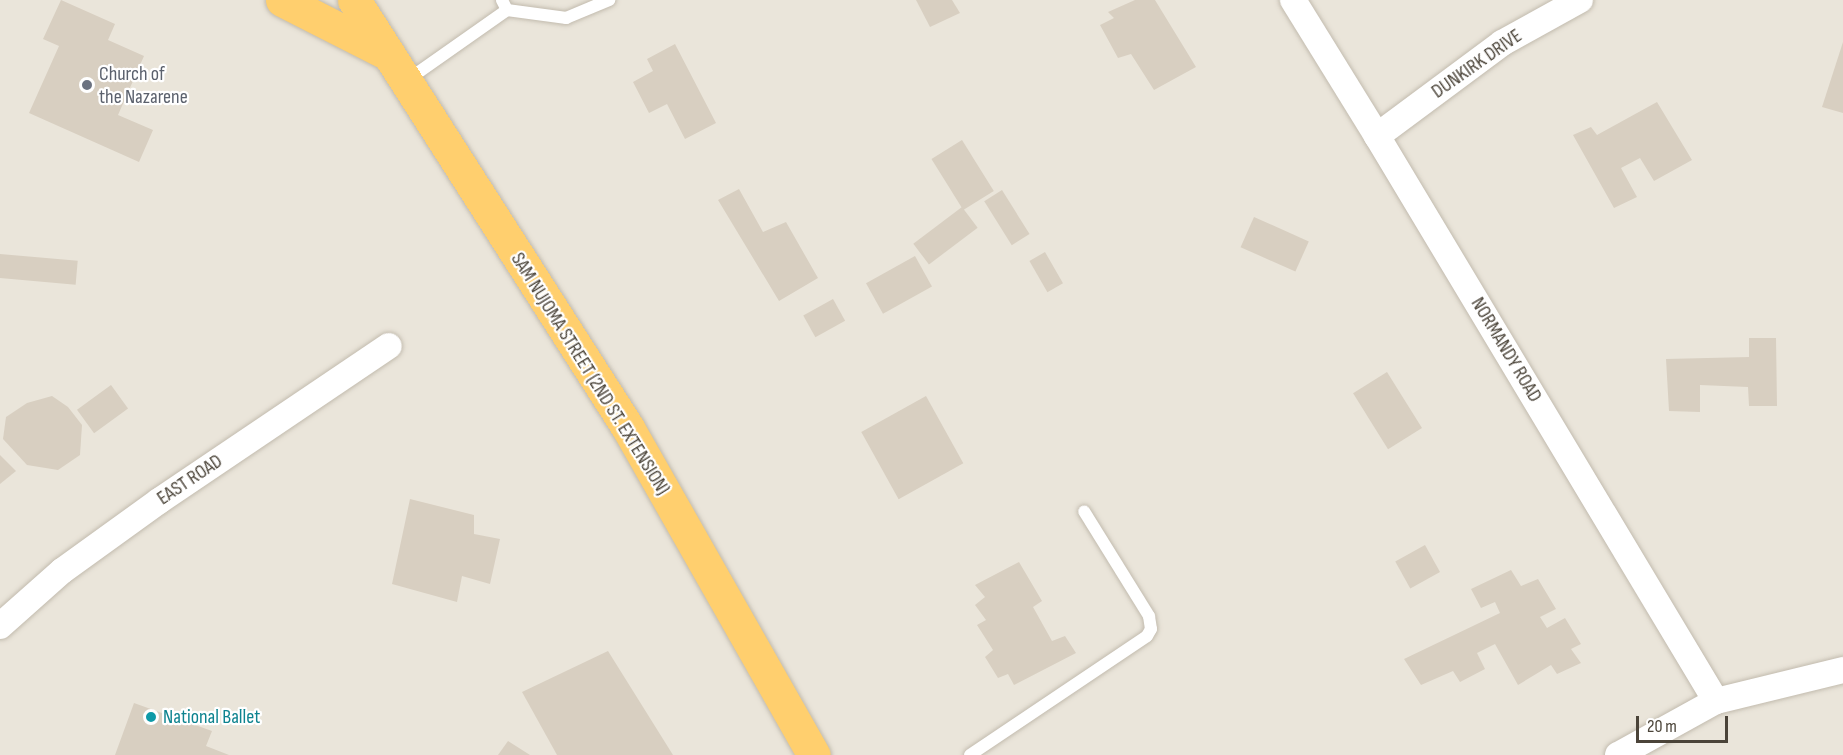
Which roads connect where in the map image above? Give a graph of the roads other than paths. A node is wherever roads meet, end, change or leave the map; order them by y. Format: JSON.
{"nodes":[{"id":1,"x":282,"y":0,"type":"edge"},
{"id":2,"x":354,"y":0,"type":"edge"},
{"id":3,"x":374,"y":0,"type":"edge"},
{"id":4,"x":609,"y":0,"type":"edge"},
{"id":5,"x":1293,"y":0,"type":"edge"},
{"id":6,"x":1580,"y":0,"type":"edge"},
{"id":7,"x":504,"y":5,"type":"edge"},
{"id":8,"x":386,"y":53,"type":"junction"},
{"id":9,"x":406,"y":81,"type":"junction"},
{"id":10,"x":1377,"y":136,"type":"junction"},
{"id":11,"x":389,"y":346,"type":"dead end"},
{"id":12,"x":1084,"y":511,"type":"dead end"},
{"id":13,"x":0,"y":626,"type":"edge"},
{"id":14,"x":1843,"y":670,"type":"edge"},
{"id":15,"x":1716,"y":701,"type":"junction"},
{"id":16,"x":814,"y":755,"type":"edge"},
{"id":17,"x":970,"y":755,"type":"edge"},
{"id":18,"x":1618,"y":755,"type":"edge"}],
"edges":[{"from":1,"to":8,"type":"highway"},
{"from":2,"to":8,"type":"highway","name":"SAM NUJOMA STREET (2ND ST. EXTENSION)"},
{"from":3,"to":8,"type":"highway"},
{"from":4,"to":7,"type":"lane"},
{"from":5,"to":10,"type":"street","name":"NORMANDY ROAD"},
{"from":6,"to":10,"type":"street","name":"DUNKIRK DRIVE"},
{"from":7,"to":9,"type":"lane"},
{"from":8,"to":9,"type":"highway","name":"SAM NUJOMA STREET (2ND ST. EXTENSION)"},
{"from":9,"to":16,"type":"highway","name":"SAM NUJOMA STREET (2ND ST. EXTENSION)"},
{"from":10,"to":15,"type":"street","name":"NORMANDY ROAD"},
{"from":11,"to":13,"type":"street","name":"EAST ROAD"},
{"from":12,"to":17,"type":"lane"},
{"from":14,"to":15,"type":"street"},
{"from":15,"to":18,"type":"street"}]}
